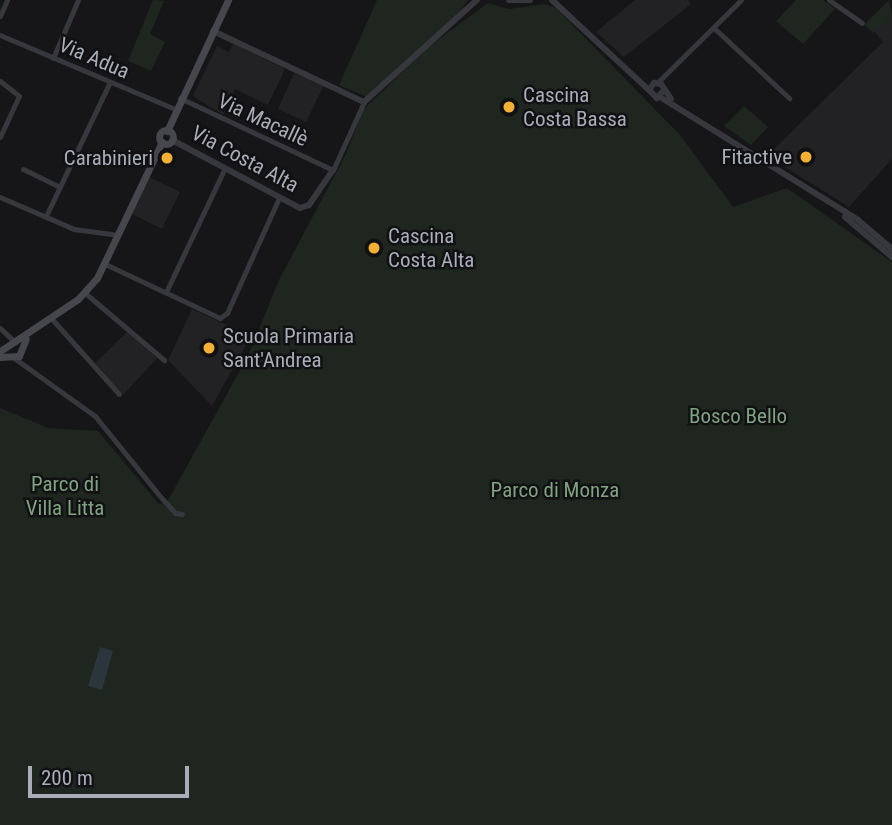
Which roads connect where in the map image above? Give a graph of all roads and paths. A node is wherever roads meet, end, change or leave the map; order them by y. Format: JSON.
{"nodes":[{"id":1,"x":7,"y":0,"type":"edge"},
{"id":2,"x":78,"y":0,"type":"edge"},
{"id":3,"x":228,"y":0,"type":"edge"},
{"id":4,"x":476,"y":0,"type":"edge"},
{"id":5,"x":509,"y":0,"type":"edge"},
{"id":6,"x":530,"y":0,"type":"edge"},
{"id":7,"x":552,"y":0,"type":"edge"},
{"id":8,"x":741,"y":0,"type":"edge"},
{"id":9,"x":830,"y":0,"type":"edge"},
{"id":10,"x":0,"y":16,"type":"edge"},
{"id":11,"x":862,"y":23,"type":"dead end"},
{"id":12,"x":714,"y":28,"type":"junction"},
{"id":13,"x":213,"y":31,"type":"junction"},
{"id":14,"x":0,"y":35,"type":"edge"},
{"id":15,"x":53,"y":58,"type":"junction"},
{"id":16,"x":634,"y":74,"type":"junction"},
{"id":17,"x":664,"y":79,"type":"junction"},
{"id":18,"x":0,"y":82,"type":"edge"},
{"id":19,"x":110,"y":82,"type":"junction"},
{"id":20,"x":655,"y":83,"type":"junction"},
{"id":21,"x":649,"y":90,"type":"junction"},
{"id":22,"x":663,"y":92,"type":"junction"},
{"id":23,"x":180,"y":98,"type":"junction"},
{"id":24,"x":789,"y":98,"type":"dead end"},
{"id":25,"x":364,"y":102,"type":"junction"},
{"id":26,"x":175,"y":109,"type":"junction"},
{"id":27,"x":167,"y":131,"type":"junction"},
{"id":28,"x":0,"y":137,"type":"edge"},
{"id":29,"x":172,"y":140,"type":"junction"},
{"id":30,"x":162,"y":142,"type":"junction"},
{"id":31,"x":225,"y":168,"type":"junction"},
{"id":32,"x":23,"y":169,"type":"dead end"},
{"id":33,"x":333,"y":170,"type":"junction"},
{"id":34,"x":60,"y":187,"type":"junction"},
{"id":35,"x":815,"y":196,"type":"junction"},
{"id":36,"x":0,"y":197,"type":"edge"},
{"id":37,"x":279,"y":198,"type":"junction"},
{"id":38,"x":46,"y":216,"type":"junction"},
{"id":39,"x":119,"y":235,"type":"junction"},
{"id":40,"x":892,"y":249,"type":"edge"},
{"id":41,"x":892,"y":257,"type":"edge"},
{"id":42,"x":105,"y":264,"type":"junction"},
{"id":43,"x":166,"y":292,"type":"junction"},
{"id":44,"x":85,"y":293,"type":"junction"},
{"id":45,"x":51,"y":318,"type":"junction"},
{"id":46,"x":3,"y":330,"type":"edge"},
{"id":47,"x":10,"y":350,"type":"edge"},
{"id":48,"x":164,"y":360,"type":"dead end"},
{"id":49,"x":119,"y":394,"type":"dead end"},
{"id":50,"x":182,"y":514,"type":"dead end"}],
"edges":[{"from":1,"to":10,"type":"street"},
{"from":2,"to":15,"type":"street"},
{"from":3,"to":13,"type":"main road"},
{"from":4,"to":25,"type":"street"},
{"from":5,"to":6,"type":"street"},
{"from":7,"to":16,"type":"street"},
{"from":8,"to":12,"type":"street"},
{"from":9,"to":11,"type":"street"},
{"from":12,"to":17,"type":"street"},
{"from":12,"to":24,"type":"street"},
{"from":13,"to":23,"type":"main road"},
{"from":13,"to":25,"type":"street"},
{"from":14,"to":15,"type":"street","name":"Via Adua"},
{"from":15,"to":19,"type":"street","name":"Via Adua"},
{"from":16,"to":20,"type":"street"},
{"from":16,"to":21,"type":"street"},
{"from":17,"to":20,"type":"street"},
{"from":17,"to":22,"type":"street"},
{"from":18,"to":28,"type":"street"},
{"from":19,"to":26,"type":"street","name":"Via Adua"},
{"from":19,"to":34,"type":"street"},
{"from":20,"to":21,"type":"street"},
{"from":20,"to":22,"type":"street"},
{"from":21,"to":22,"type":"street"},
{"from":22,"to":35,"type":"street"},
{"from":23,"to":26,"type":"main road"},
{"from":23,"to":33,"type":"street","name":"Via Macallè"},
{"from":25,"to":33,"type":"street","name":"Via Costa Alta"},
{"from":26,"to":27,"type":"main road"},
{"from":27,"to":29,"type":"main road"},
{"from":27,"to":30,"type":"main road"},
{"from":29,"to":30,"type":"main road"},
{"from":29,"to":31,"type":"street","name":"Via Costa Alta"},
{"from":30,"to":39,"type":"main road"},
{"from":31,"to":37,"type":"street","name":"Via Costa Alta"},
{"from":31,"to":43,"type":"street"},
{"from":32,"to":34,"type":"street"},
{"from":33,"to":37,"type":"street","name":"Via Costa Alta"},
{"from":34,"to":38,"type":"street"},
{"from":35,"to":40,"type":"street"},
{"from":35,"to":41,"type":"street"},
{"from":36,"to":38,"type":"street"},
{"from":37,"to":43,"type":"street"},
{"from":38,"to":39,"type":"street"},
{"from":39,"to":42,"type":"main road"},
{"from":42,"to":43,"type":"street"},
{"from":42,"to":44,"type":"main road"},
{"from":44,"to":45,"type":"main road"},
{"from":44,"to":48,"type":"street"},
{"from":45,"to":47,"type":"main road"},
{"from":45,"to":49,"type":"street"},
{"from":46,"to":47,"type":"street"},
{"from":47,"to":50,"type":"street"}]}
